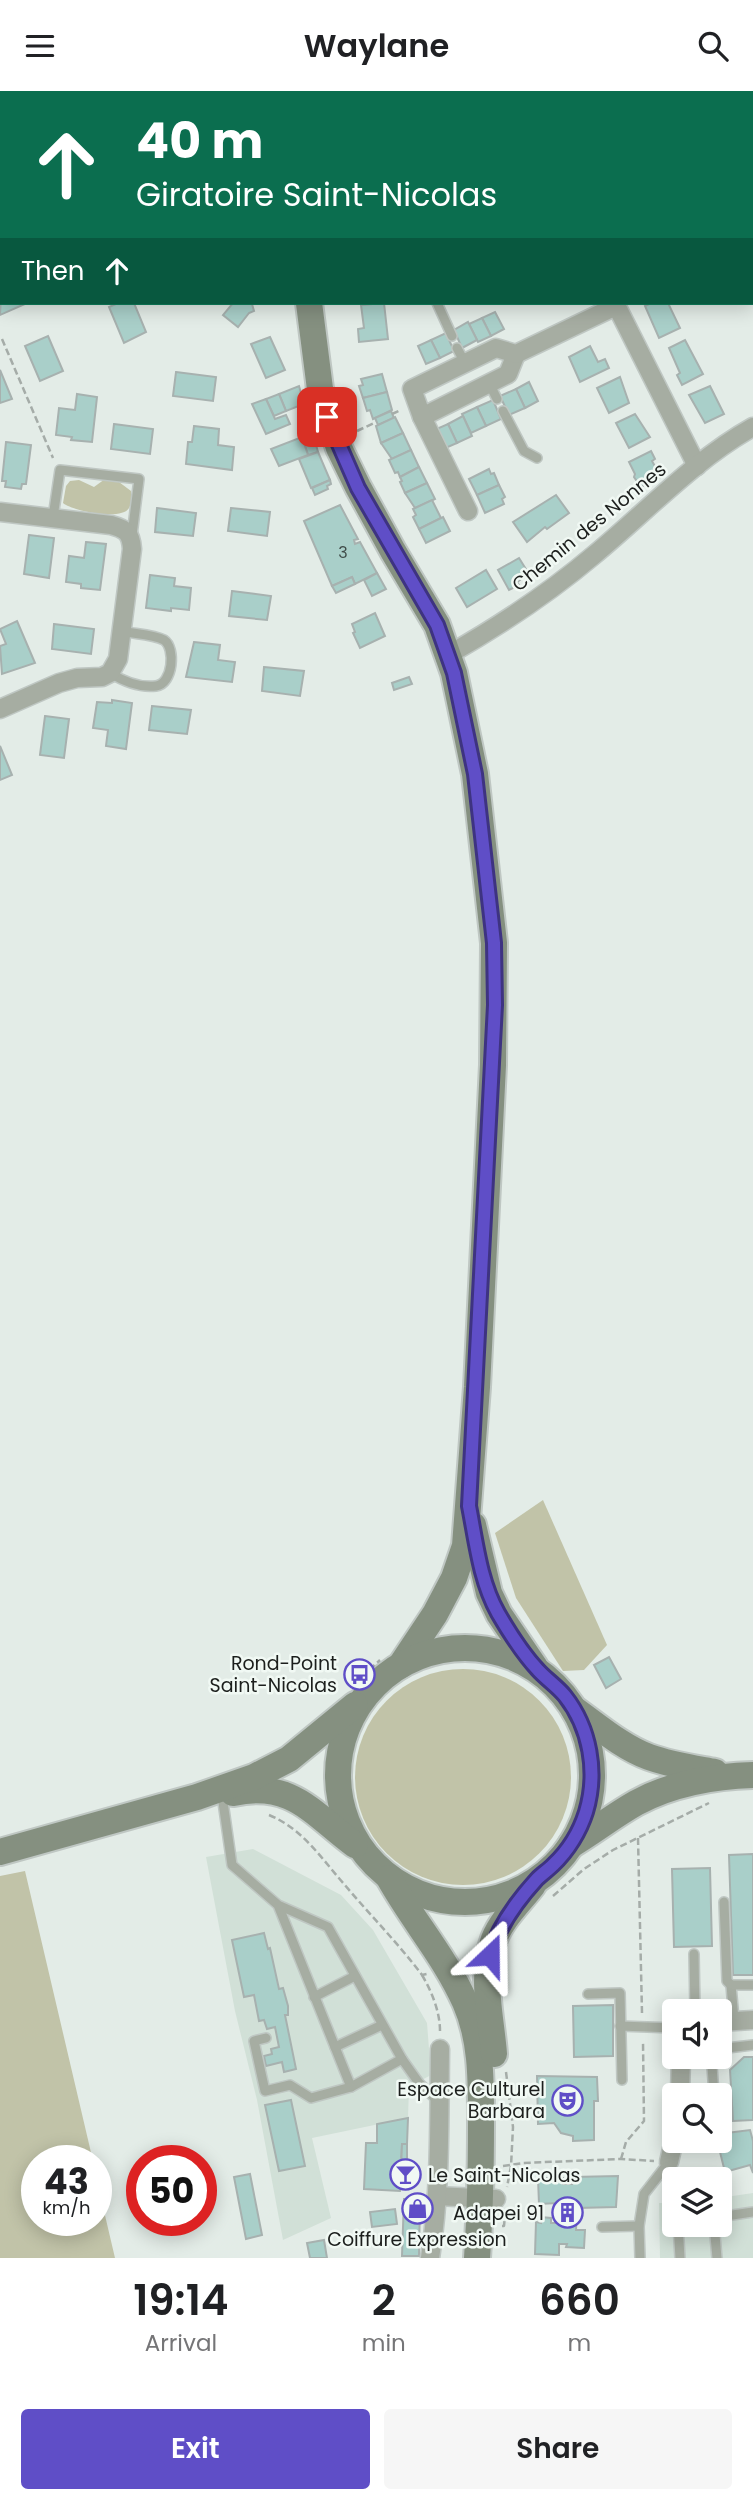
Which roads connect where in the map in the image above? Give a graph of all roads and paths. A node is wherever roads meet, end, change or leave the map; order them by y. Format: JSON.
{"nodes":[{"id":1,"x":309,"y":305,"type":"edge"},
{"id":2,"x":438,"y":305,"type":"edge"},
{"id":3,"x":614,"y":305,"type":"edge"},
{"id":4,"x":616,"y":305,"type":"edge"},
{"id":5,"x":452,"y":336,"type":"dead end"},
{"id":6,"x":2,"y":339,"type":"edge"},
{"id":7,"x":516,"y":354,"type":"junction"},
{"id":8,"x":503,"y":411,"type":"dead end"},
{"id":9,"x":422,"y":417,"type":"junction"},
{"id":10,"x":753,"y":427,"type":"edge"},
{"id":11,"x":537,"y":459,"type":"dead end"},
{"id":12,"x":697,"y":466,"type":"junction"},
{"id":13,"x":60,"y":470,"type":"junction"},
{"id":14,"x":468,"y":511,"type":"dead end"},
{"id":15,"x":0,"y":512,"type":"edge"},
{"id":16,"x":53,"y":517,"type":"junction"},
{"id":17,"x":131,"y":537,"type":"junction"},
{"id":18,"x":120,"y":631,"type":"junction"},
{"id":19,"x":448,"y":655,"type":"junction"},
{"id":20,"x":110,"y":673,"type":"junction"},
{"id":21,"x":0,"y":709,"type":"edge"},
{"id":22,"x":469,"y":1506,"type":"junction"},
{"id":23,"x":393,"y":1659,"type":"junction"},
{"id":24,"x":539,"y":1671,"type":"junction"},
{"id":25,"x":356,"y":1694,"type":"junction"},
{"id":26,"x":573,"y":1709,"type":"junction"},
{"id":27,"x":742,"y":1775,"type":"edge"},
{"id":28,"x":209,"y":1796,"type":"junction"},
{"id":29,"x":716,"y":1800,"type":"dead end"},
{"id":30,"x":265,"y":1813,"type":"dead end"},
{"id":31,"x":638,"y":1837,"type":"junction"},
{"id":32,"x":570,"y":1845,"type":"junction"},
{"id":33,"x":362,"y":1850,"type":"junction"},
{"id":34,"x":0,"y":1852,"type":"edge"},
{"id":35,"x":388,"y":1877,"type":"junction"},
{"id":36,"x":541,"y":1891,"type":"junction"},
{"id":37,"x":724,"y":1902,"type":"dead end"},
{"id":38,"x":278,"y":1905,"type":"junction"},
{"id":39,"x":694,"y":1954,"type":"dead end"},
{"id":40,"x":448,"y":1966,"type":"junction"},
{"id":41,"x":422,"y":1975,"type":"junction"},
{"id":42,"x":355,"y":1976,"type":"junction"},
{"id":43,"x":732,"y":1985,"type":"junction"},
{"id":44,"x":753,"y":1985,"type":"edge"},
{"id":45,"x":588,"y":1994,"type":"dead end"},
{"id":46,"x":314,"y":1997,"type":"junction"},
{"id":47,"x":695,"y":1999,"type":"edge"},
{"id":48,"x":730,"y":1999,"type":"edge"},
{"id":49,"x":753,"y":2020,"type":"edge"},
{"id":50,"x":732,"y":2021,"type":"edge"},
{"id":51,"x":382,"y":2025,"type":"junction"},
{"id":52,"x":620,"y":2026,"type":"junction"},
{"id":53,"x":643,"y":2026,"type":"junction"},
{"id":54,"x":662,"y":2027,"type":"edge"},
{"id":55,"x":266,"y":2038,"type":"dead end"},
{"id":56,"x":753,"y":2045,"type":"edge"},
{"id":57,"x":335,"y":2047,"type":"junction"},
{"id":58,"x":440,"y":2049,"type":"joint"},
{"id":59,"x":402,"y":2059,"type":"junction"},
{"id":60,"x":622,"y":2080,"type":"dead end"},
{"id":61,"x":713,"y":2083,"type":"edge"},
{"id":62,"x":508,"y":2084,"type":"dead end"},
{"id":63,"x":351,"y":2087,"type":"junction"},
{"id":64,"x":439,"y":2102,"type":"junction"},
{"id":65,"x":671,"y":2153,"type":"edge"},
{"id":66,"x":621,"y":2159,"type":"junction"},
{"id":67,"x":669,"y":2162,"type":"junction"},
{"id":68,"x":670,"y":2167,"type":"edge"},
{"id":69,"x":437,"y":2196,"type":"junction"},
{"id":70,"x":489,"y":2198,"type":"junction"},
{"id":71,"x":753,"y":2212,"type":"edge"},
{"id":72,"x":732,"y":2215,"type":"edge"},
{"id":73,"x":639,"y":2226,"type":"junction"},
{"id":74,"x":602,"y":2227,"type":"dead end"},
{"id":75,"x":679,"y":2237,"type":"edge"},
{"id":76,"x":715,"y":2237,"type":"edge"},
{"id":77,"x":430,"y":2258,"type":"edge"},
{"id":78,"x":477,"y":2258,"type":"edge"},
{"id":79,"x":495,"y":2258,"type":"edge"},
{"id":80,"x":640,"y":2258,"type":"edge"},
{"id":81,"x":680,"y":2258,"type":"edge"},
{"id":82,"x":717,"y":2258,"type":"edge"}],
"edges":[{"from":1,"to":19,"type":"main road"},
{"from":2,"to":5,"type":"lane"},
{"from":3,"to":7,"type":"street"},
{"from":4,"to":12,"type":"street"},
{"from":6,"to":13,"type":"path"},
{"from":7,"to":9,"type":"street"},
{"from":7,"to":9,"type":"street"},
{"from":8,"to":11,"type":"lane"},
{"from":9,"to":14,"type":"street"},
{"from":10,"to":12,"type":"street","name":"Chemin des Nonnes"},
{"from":12,"to":19,"type":"street","name":"Chemin des Nonnes"},
{"from":13,"to":16,"type":"lane"},
{"from":13,"to":17,"type":"lane"},
{"from":15,"to":16,"type":"street"},
{"from":16,"to":17,"type":"street"},
{"from":17,"to":18,"type":"street"},
{"from":18,"to":20,"type":"street"},
{"from":18,"to":20,"type":"lane"},
{"from":19,"to":22,"type":"main road"},
{"from":20,"to":21,"type":"street"},
{"from":22,"to":23,"type":"main road"},
{"from":22,"to":24,"type":"main road"},
{"from":23,"to":24,"type":"main road"},
{"from":23,"to":25,"type":"path"},
{"from":23,"to":25,"type":"main road"},
{"from":24,"to":26,"type":"main road"},
{"from":25,"to":28,"type":"main road"},
{"from":25,"to":33,"type":"main road"},
{"from":26,"to":27,"type":"main road"},
{"from":26,"to":32,"type":"main road"},
{"from":27,"to":32,"type":"main road"},
{"from":28,"to":33,"type":"main road"},
{"from":28,"to":34,"type":"main road"},
{"from":28,"to":38,"type":"lane"},
{"from":29,"to":31,"type":"path"},
{"from":30,"to":41,"type":"path"},
{"from":31,"to":36,"type":"path"},
{"from":31,"to":53,"type":"path"},
{"from":32,"to":36,"type":"main road"},
{"from":33,"to":35,"type":"main road"},
{"from":35,"to":36,"type":"main road"},
{"from":35,"to":40,"type":"main road"},
{"from":36,"to":70,"type":"main road"},
{"from":37,"to":43,"type":"lane"},
{"from":38,"to":42,"type":"lane"},
{"from":38,"to":46,"type":"lane"},
{"from":39,"to":47,"type":"lane"},
{"from":40,"to":41,"type":"path"},
{"from":40,"to":70,"type":"main road"},
{"from":41,"to":58,"type":"path"},
{"from":42,"to":46,"type":"lane"},
{"from":42,"to":51,"type":"lane"},
{"from":43,"to":44,"type":"lane"},
{"from":43,"to":48,"type":"lane"},
{"from":45,"to":52,"type":"lane"},
{"from":46,"to":57,"type":"lane"},
{"from":49,"to":50,"type":"street"},
{"from":51,"to":57,"type":"lane"},
{"from":51,"to":59,"type":"lane"},
{"from":52,"to":53,"type":"lane"},
{"from":52,"to":60,"type":"lane"},
{"from":53,"to":54,"type":"lane"},
{"from":53,"to":66,"type":"path"},
{"from":55,"to":63,"type":"lane"},
{"from":56,"to":61,"type":"lane"},
{"from":57,"to":63,"type":"lane"},
{"from":58,"to":64,"type":"street"},
{"from":59,"to":63,"type":"lane"},
{"from":59,"to":64,"type":"lane"},
{"from":62,"to":66,"type":"path"},
{"from":64,"to":69,"type":"street"},
{"from":65,"to":67,"type":"street"},
{"from":66,"to":67,"type":"path"},
{"from":67,"to":68,"type":"lane"},
{"from":67,"to":73,"type":"lane"},
{"from":69,"to":70,"type":"street"},
{"from":69,"to":77,"type":"street"},
{"from":70,"to":78,"type":"main road"},
{"from":70,"to":79,"type":"main road"},
{"from":71,"to":72,"type":"lane"},
{"from":73,"to":74,"type":"lane"},
{"from":73,"to":80,"type":"lane"},
{"from":75,"to":81,"type":"lane"},
{"from":76,"to":82,"type":"lane"}]}
